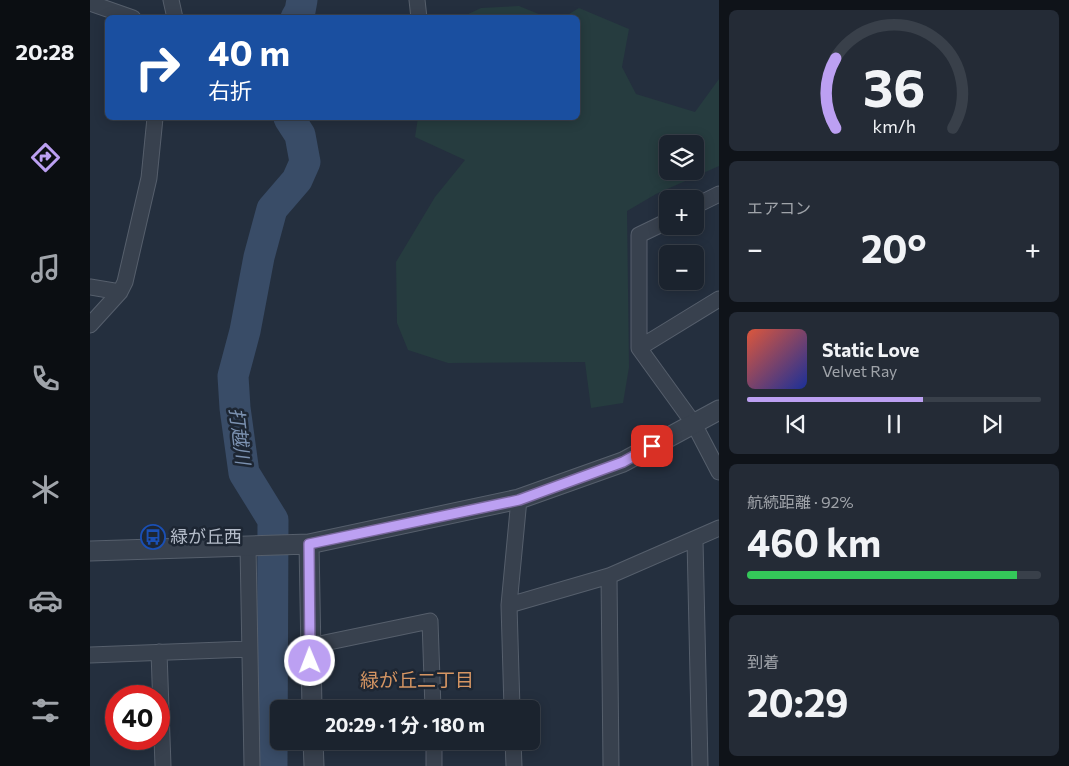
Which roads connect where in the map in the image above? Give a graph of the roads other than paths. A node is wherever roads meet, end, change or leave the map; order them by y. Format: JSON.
{"nodes":[{"id":1,"x":171,"y":0,"type":"edge"},
{"id":2,"x":418,"y":0,"type":"edge"},
{"id":3,"x":90,"y":3,"type":"edge"},
{"id":4,"x":124,"y":15,"type":"edge"},
{"id":5,"x":174,"y":15,"type":"edge"},
{"id":6,"x":418,"y":15,"type":"edge"},
{"id":7,"x":155,"y":120,"type":"edge"},
{"id":8,"x":719,"y":194,"type":"edge"},
{"id":9,"x":704,"y":202,"type":"edge"},
{"id":10,"x":659,"y":225,"type":"edge"},
{"id":11,"x":90,"y":287,"type":"edge"},
{"id":12,"x":120,"y":292,"type":"junction"},
{"id":13,"x":719,"y":299,"type":"edge"},
{"id":14,"x":90,"y":325,"type":"edge"},
{"id":15,"x":639,"y":348,"type":"junction"},
{"id":16,"x":719,"y":410,"type":"edge"},
{"id":17,"x":694,"y":424,"type":"junction"},
{"id":18,"x":719,"y":472,"type":"edge"},
{"id":19,"x":519,"y":500,"type":"junction"},
{"id":20,"x":719,"y":528,"type":"edge"},
{"id":21,"x":695,"y":540,"type":"junction"},
{"id":22,"x":303,"y":545,"type":"junction"},
{"id":23,"x":253,"y":546,"type":"junction"},
{"id":24,"x":90,"y":551,"type":"edge"},
{"id":25,"x":609,"y":576,"type":"junction"},
{"id":26,"x":509,"y":605,"type":"junction"},
{"id":27,"x":310,"y":646,"type":"junction"},
{"id":28,"x":249,"y":649,"type":"junction"},
{"id":29,"x":159,"y":652,"type":"junction"},
{"id":30,"x":90,"y":655,"type":"edge"},
{"id":31,"x":312,"y":700,"type":"edge"},
{"id":32,"x":433,"y":700,"type":"edge"},
{"id":33,"x":512,"y":700,"type":"edge"},
{"id":34,"x":313,"y":750,"type":"edge"},
{"id":35,"x":434,"y":750,"type":"edge"},
{"id":36,"x":513,"y":750,"type":"edge"},
{"id":37,"x":162,"y":766,"type":"edge"},
{"id":38,"x":252,"y":766,"type":"edge"},
{"id":39,"x":314,"y":766,"type":"edge"},
{"id":40,"x":434,"y":766,"type":"edge"},
{"id":41,"x":514,"y":766,"type":"edge"},
{"id":42,"x":611,"y":766,"type":"edge"},
{"id":43,"x":700,"y":766,"type":"edge"}],
"edges":[{"from":1,"to":5,"type":"street"},
{"from":2,"to":6,"type":"street"},
{"from":3,"to":4,"type":"street"},
{"from":7,"to":12,"type":"street"},
{"from":8,"to":9,"type":"street"},
{"from":10,"to":15,"type":"street"},
{"from":11,"to":12,"type":"street"},
{"from":12,"to":14,"type":"street"},
{"from":13,"to":15,"type":"street"},
{"from":15,"to":17,"type":"street"},
{"from":16,"to":17,"type":"street"},
{"from":17,"to":18,"type":"street"},
{"from":17,"to":19,"type":"street"},
{"from":19,"to":22,"type":"street"},
{"from":19,"to":26,"type":"street"},
{"from":20,"to":21,"type":"street"},
{"from":21,"to":25,"type":"street"},
{"from":21,"to":43,"type":"street"},
{"from":22,"to":23,"type":"street"},
{"from":22,"to":27,"type":"street"},
{"from":23,"to":24,"type":"street"},
{"from":23,"to":28,"type":"street"},
{"from":25,"to":26,"type":"street"},
{"from":25,"to":42,"type":"street"},
{"from":26,"to":33,"type":"street"},
{"from":27,"to":31,"type":"street"},
{"from":27,"to":32,"type":"street"},
{"from":28,"to":29,"type":"street"},
{"from":28,"to":38,"type":"street"},
{"from":29,"to":30,"type":"street"},
{"from":29,"to":37,"type":"street"},
{"from":34,"to":39,"type":"street"},
{"from":35,"to":40,"type":"street"},
{"from":36,"to":41,"type":"street"}]}
